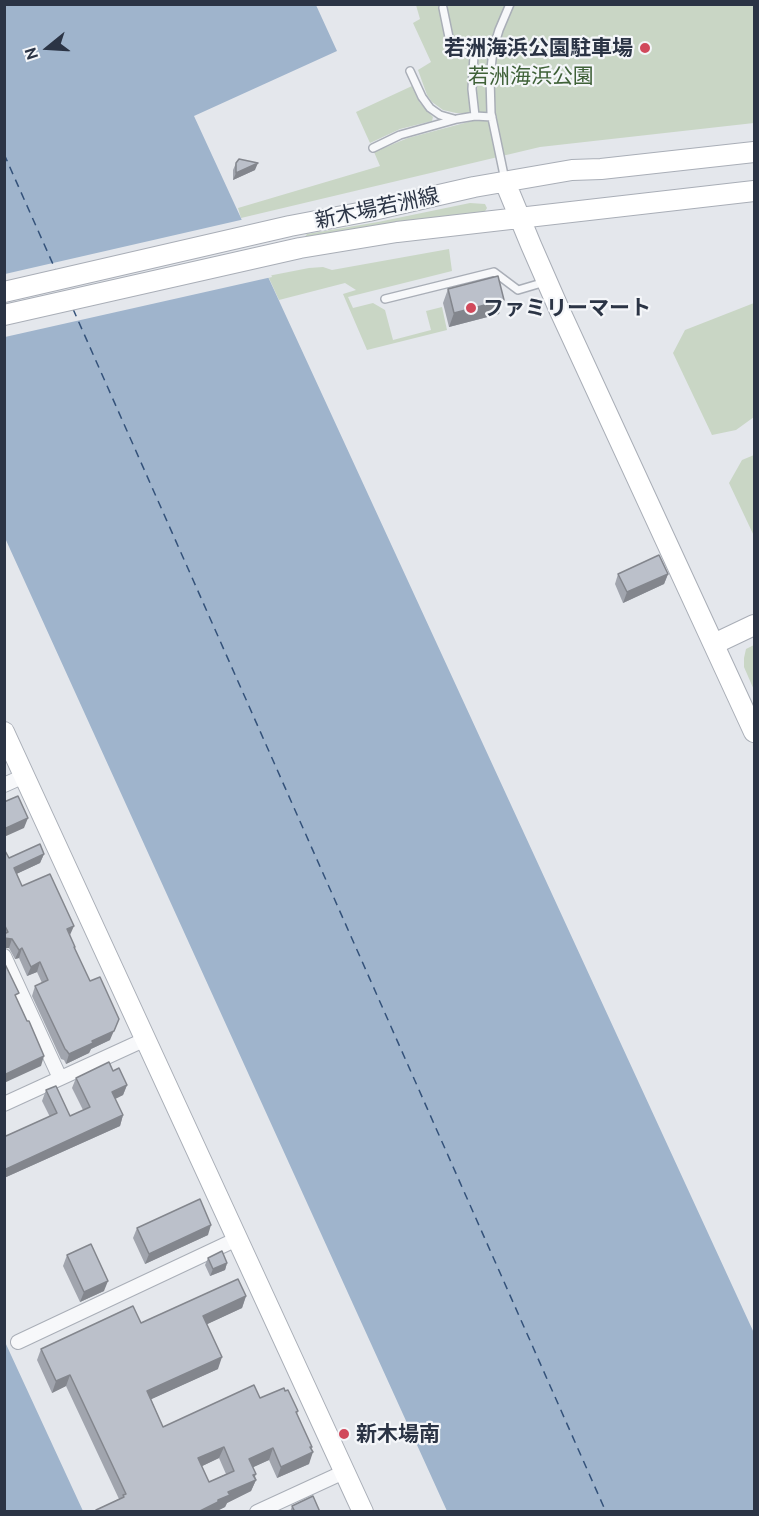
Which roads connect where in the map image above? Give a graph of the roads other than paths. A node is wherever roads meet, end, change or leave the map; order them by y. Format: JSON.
{"nodes":[{"id":1,"x":510,"y":4,"type":"edge"},
{"id":2,"x":443,"y":8,"type":"dead end"},
{"id":3,"x":411,"y":71,"type":"dead end"},
{"id":4,"x":475,"y":116,"type":"junction"},
{"id":5,"x":492,"y":117,"type":"junction"},
{"id":6,"x":457,"y":119,"type":"junction"},
{"id":7,"x":373,"y":148,"type":"dead end"},
{"id":8,"x":754,"y":152,"type":"edge"},
{"id":9,"x":505,"y":182,"type":"junction"},
{"id":10,"x":754,"y":192,"type":"edge"},
{"id":11,"x":520,"y":218,"type":"junction"},
{"id":12,"x":547,"y":281,"type":"junction"},
{"id":13,"x":4,"y":292,"type":"edge"},
{"id":14,"x":385,"y":299,"type":"dead end"},
{"id":15,"x":4,"y":315,"type":"edge"},
{"id":16,"x":754,"y":625,"type":"edge"},
{"id":17,"x":714,"y":644,"type":"junction"},
{"id":18,"x":4,"y":732,"type":"edge"},
{"id":19,"x":754,"y":732,"type":"edge"},
{"id":20,"x":24,"y":776,"type":"junction"},
{"id":21,"x":4,"y":785,"type":"edge"},
{"id":22,"x":4,"y":956,"type":"edge"},
{"id":23,"x":146,"y":1039,"type":"junction"},
{"id":24,"x":60,"y":1078,"type":"junction"},
{"id":25,"x":4,"y":1104,"type":"edge"},
{"id":26,"x":237,"y":1239,"type":"junction"},
{"id":27,"x":18,"y":1342,"type":"dead end"},
{"id":28,"x":344,"y":1472,"type":"junction"},
{"id":29,"x":256,"y":1512,"type":"edge"},
{"id":30,"x":363,"y":1512,"type":"edge"}],
"edges":[{"from":1,"to":5,"type":"lane"},
{"from":2,"to":4,"type":"lane"},
{"from":3,"to":6,"type":"lane"},
{"from":4,"to":5,"type":"lane"},
{"from":4,"to":6,"type":"lane"},
{"from":5,"to":9,"type":"lane"},
{"from":6,"to":7,"type":"lane"},
{"from":8,"to":9,"type":"street","name":"新木場若洲線"},
{"from":9,"to":11,"type":"street"},
{"from":9,"to":13,"type":"street","name":"新木場若洲線"},
{"from":10,"to":11,"type":"street","name":"新木場若洲線"},
{"from":11,"to":12,"type":"street"},
{"from":11,"to":15,"type":"street","name":"新木場若洲線"},
{"from":12,"to":14,"type":"lane"},
{"from":12,"to":17,"type":"street"},
{"from":16,"to":17,"type":"street"},
{"from":17,"to":19,"type":"street"},
{"from":18,"to":20,"type":"street"},
{"from":20,"to":21,"type":"street"},
{"from":20,"to":23,"type":"street"},
{"from":22,"to":24,"type":"street"},
{"from":23,"to":24,"type":"street"},
{"from":23,"to":26,"type":"street"},
{"from":24,"to":25,"type":"street"},
{"from":26,"to":27,"type":"street"},
{"from":26,"to":28,"type":"street"},
{"from":28,"to":29,"type":"street"},
{"from":28,"to":30,"type":"street"}]}
